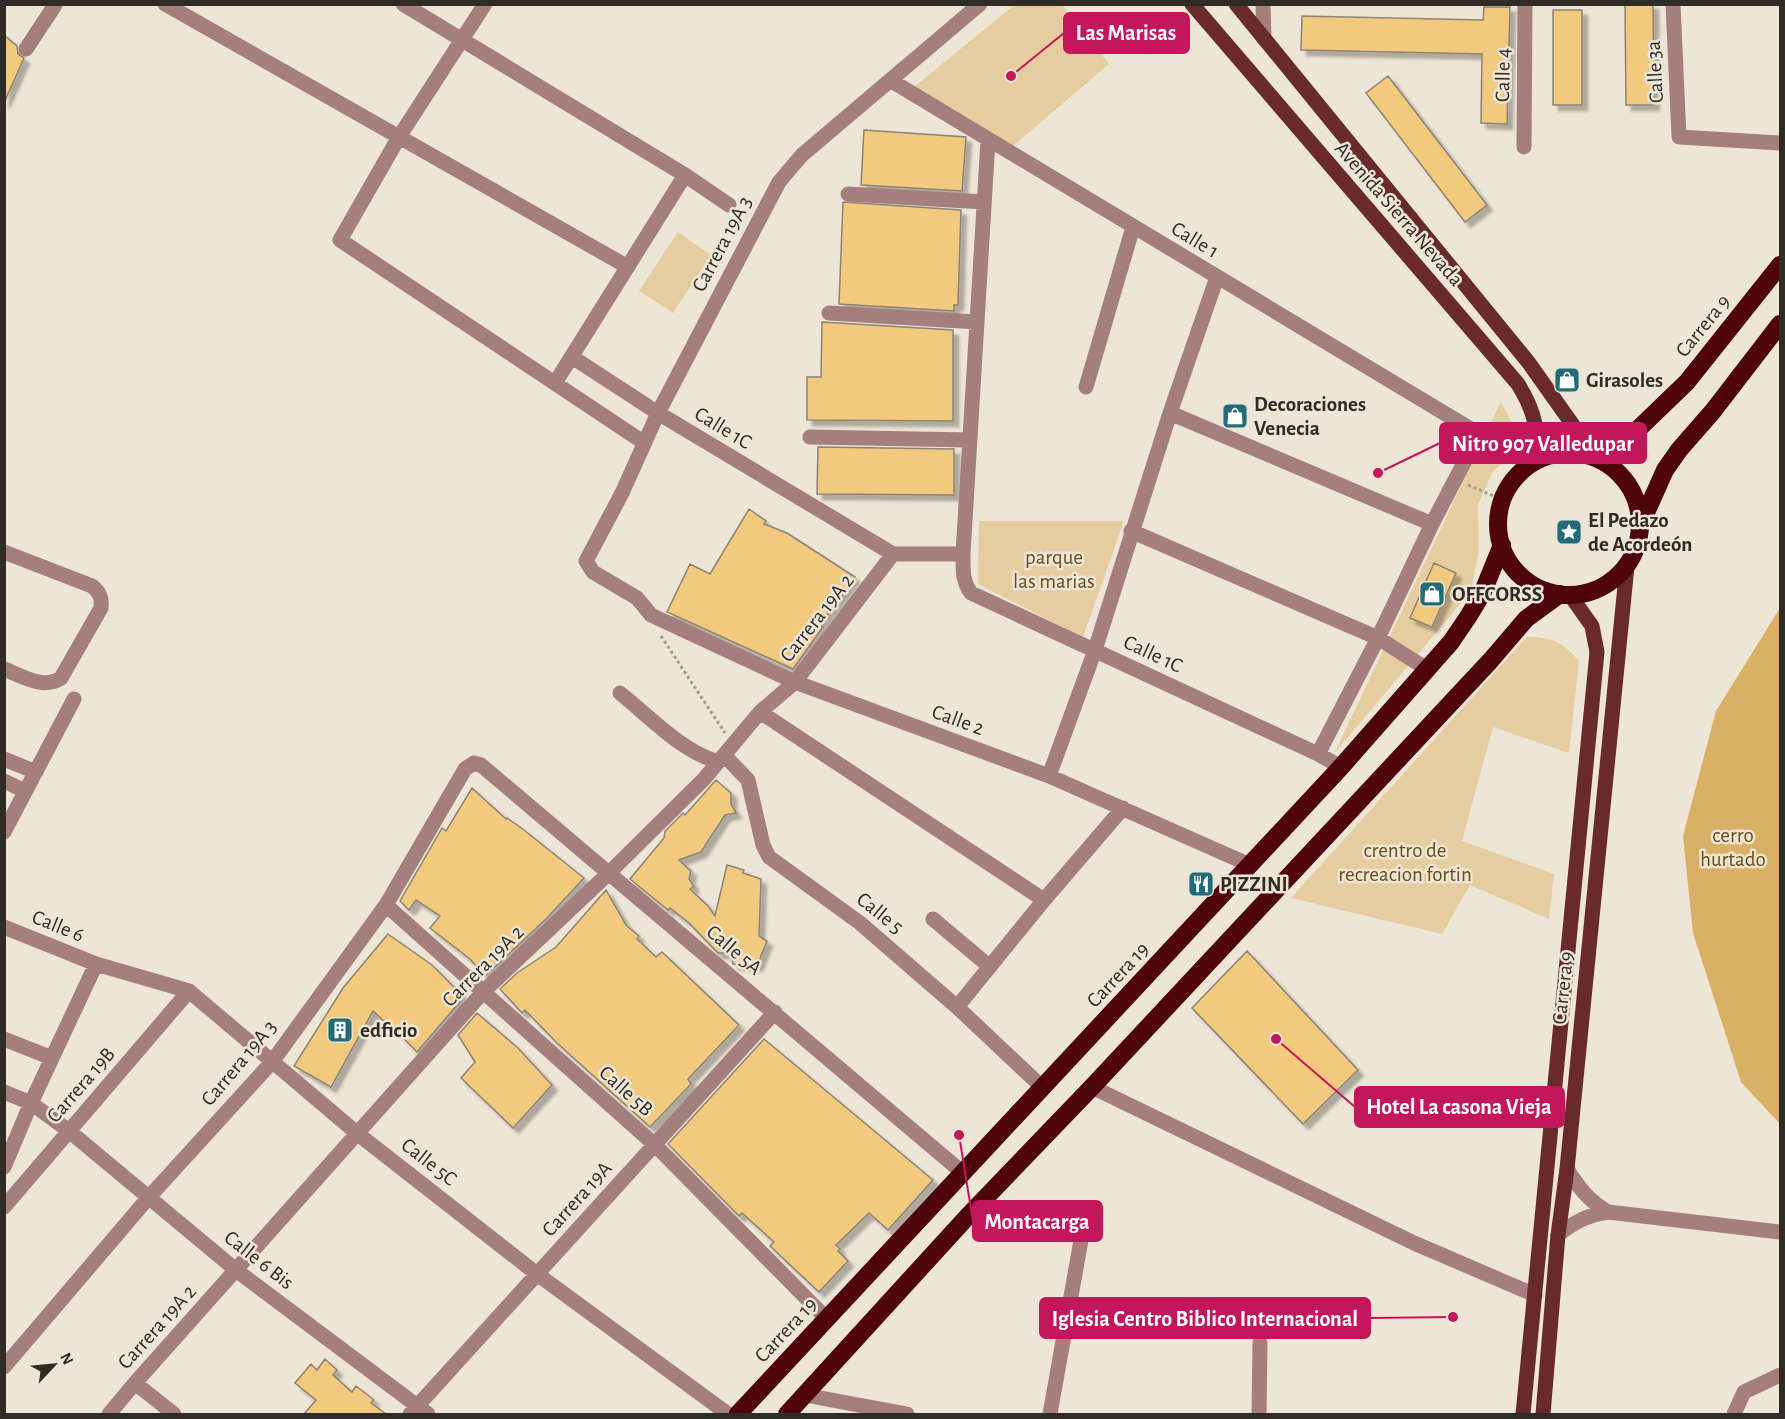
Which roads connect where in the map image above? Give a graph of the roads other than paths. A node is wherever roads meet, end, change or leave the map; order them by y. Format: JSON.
{"nodes":[{"id":1,"x":55,"y":4,"type":"edge"},
{"id":2,"x":165,"y":4,"type":"edge"},
{"id":3,"x":403,"y":4,"type":"edge"},
{"id":4,"x":485,"y":4,"type":"edge"},
{"id":5,"x":980,"y":4,"type":"edge"},
{"id":6,"x":1192,"y":4,"type":"edge"},
{"id":7,"x":1236,"y":4,"type":"edge"},
{"id":8,"x":1263,"y":4,"type":"edge"},
{"id":9,"x":1525,"y":4,"type":"edge"},
{"id":10,"x":1673,"y":4,"type":"edge"},
{"id":11,"x":1264,"y":39,"type":"junction"},
{"id":12,"x":462,"y":40,"type":"junction"},
{"id":13,"x":26,"y":48,"type":"dead end"},
{"id":14,"x":890,"y":80,"type":"junction"},
{"id":15,"x":399,"y":137,"type":"junction"},
{"id":16,"x":988,"y":140,"type":"junction"},
{"id":17,"x":1780,"y":143,"type":"edge"},
{"id":18,"x":1524,"y":147,"type":"dead end"},
{"id":19,"x":685,"y":175,"type":"junction"},
{"id":20,"x":848,"y":194,"type":"dead end"},
{"id":21,"x":984,"y":202,"type":"junction"},
{"id":22,"x":729,"y":205,"type":"dead end"},
{"id":23,"x":1133,"y":227,"type":"junction"},
{"id":24,"x":1780,"y":265,"type":"edge"},
{"id":25,"x":628,"y":267,"type":"junction"},
{"id":26,"x":1217,"y":277,"type":"junction"},
{"id":27,"x":829,"y":313,"type":"dead end"},
{"id":28,"x":977,"y":322,"type":"junction"},
{"id":29,"x":1780,"y":324,"type":"edge"},
{"id":30,"x":572,"y":357,"type":"junction"},
{"id":31,"x":555,"y":383,"type":"junction"},
{"id":32,"x":1086,"y":387,"type":"dead end"},
{"id":33,"x":658,"y":413,"type":"junction"},
{"id":34,"x":1170,"y":413,"type":"junction"},
{"id":35,"x":810,"y":436,"type":"dead end"},
{"id":36,"x":970,"y":440,"type":"junction"},
{"id":37,"x":643,"y":442,"type":"junction"},
{"id":38,"x":1601,"y":460,"type":"junction"},
{"id":39,"x":1530,"y":465,"type":"junction"},
{"id":40,"x":1432,"y":524,"type":"junction"},
{"id":41,"x":1640,"y":525,"type":"junction"},
{"id":42,"x":1131,"y":531,"type":"junction"},
{"id":43,"x":1502,"y":545,"type":"junction"},
{"id":44,"x":4,"y":552,"type":"edge"},
{"id":45,"x":893,"y":554,"type":"junction"},
{"id":46,"x":963,"y":554,"type":"junction"},
{"id":47,"x":1627,"y":566,"type":"junction"},
{"id":48,"x":1565,"y":594,"type":"junction"},
{"id":49,"x":651,"y":615,"type":"joint"},
{"id":50,"x":1378,"y":638,"type":"junction"},
{"id":51,"x":1095,"y":650,"type":"junction"},
{"id":52,"x":4,"y":669,"type":"edge"},
{"id":53,"x":1427,"y":669,"type":"junction"},
{"id":54,"x":795,"y":682,"type":"junction"},
{"id":55,"x":620,"y":693,"type":"dead end"},
{"id":56,"x":74,"y":699,"type":"dead end"},
{"id":57,"x":760,"y":712,"type":"junction"},
{"id":58,"x":725,"y":754,"type":"junction"},
{"id":59,"x":1318,"y":754,"type":"junction"},
{"id":60,"x":4,"y":759,"type":"edge"},
{"id":61,"x":474,"y":763,"type":"joint"},
{"id":62,"x":1341,"y":767,"type":"junction"},
{"id":63,"x":36,"y":772,"type":"junction"},
{"id":64,"x":1049,"y":776,"type":"junction"},
{"id":65,"x":4,"y":781,"type":"edge"},
{"id":66,"x":25,"y":791,"type":"junction"},
{"id":67,"x":1123,"y":808,"type":"junction"},
{"id":68,"x":4,"y":832,"type":"edge"},
{"id":69,"x":1250,"y":865,"type":"junction"},
{"id":70,"x":610,"y":872,"type":"junction"},
{"id":71,"x":1044,"y":900,"type":"junction"},
{"id":72,"x":386,"y":905,"type":"junction"},
{"id":73,"x":933,"y":919,"type":"dead end"},
{"id":74,"x":4,"y":927,"type":"edge"},
{"id":75,"x":96,"y":964,"type":"junction"},
{"id":76,"x":990,"y":967,"type":"junction"},
{"id":77,"x":189,"y":991,"type":"junction"},
{"id":78,"x":484,"y":991,"type":"junction"},
{"id":79,"x":957,"y":1007,"type":"junction"},
{"id":80,"x":775,"y":1012,"type":"junction"},
{"id":81,"x":4,"y":1039,"type":"edge"},
{"id":82,"x":52,"y":1059,"type":"junction"},
{"id":83,"x":272,"y":1062,"type":"junction"},
{"id":84,"x":1092,"y":1087,"type":"junction"},
{"id":85,"x":1043,"y":1088,"type":"junction"},
{"id":86,"x":4,"y":1092,"type":"edge"},
{"id":87,"x":31,"y":1103,"type":"junction"},
{"id":88,"x":69,"y":1131,"type":"junction"},
{"id":89,"x":358,"y":1134,"type":"junction"},
{"id":90,"x":655,"y":1145,"type":"junction"},
{"id":91,"x":4,"y":1167,"type":"edge"},
{"id":92,"x":1568,"y":1169,"type":"junction"},
{"id":93,"x":963,"y":1173,"type":"junction"},
{"id":94,"x":20,"y":1188,"type":"junction"},
{"id":95,"x":4,"y":1193,"type":"edge"},
{"id":96,"x":149,"y":1197,"type":"junction"},
{"id":97,"x":4,"y":1207,"type":"edge"},
{"id":98,"x":1608,"y":1212,"type":"junction"},
{"id":99,"x":1083,"y":1229,"type":"dead end"},
{"id":100,"x":1780,"y":1232,"type":"edge"},
{"id":101,"x":1558,"y":1235,"type":"junction"},
{"id":102,"x":236,"y":1270,"type":"junction"},
{"id":103,"x":537,"y":1274,"type":"junction"},
{"id":104,"x":1535,"y":1294,"type":"junction"},
{"id":105,"x":827,"y":1319,"type":"junction"},
{"id":106,"x":1260,"y":1343,"type":"dead end"},
{"id":107,"x":4,"y":1367,"type":"edge"},
{"id":108,"x":1780,"y":1375,"type":"edge"},
{"id":109,"x":135,"y":1383,"type":"junction"},
{"id":110,"x":806,"y":1395,"type":"junction"},
{"id":111,"x":418,"y":1412,"type":"edge"},
{"id":112,"x":110,"y":1414,"type":"edge"},
{"id":113,"x":174,"y":1414,"type":"edge"},
{"id":114,"x":728,"y":1414,"type":"edge"},
{"id":115,"x":738,"y":1414,"type":"edge"},
{"id":116,"x":787,"y":1414,"type":"edge"},
{"id":117,"x":907,"y":1414,"type":"edge"},
{"id":118,"x":1050,"y":1414,"type":"edge"},
{"id":119,"x":1259,"y":1414,"type":"edge"},
{"id":120,"x":1523,"y":1414,"type":"edge"},
{"id":121,"x":1543,"y":1414,"type":"edge"},
{"id":122,"x":1734,"y":1414,"type":"edge"}],
"edges":[{"from":1,"to":13,"type":"street"},
{"from":2,"to":15,"type":"street"},
{"from":3,"to":12,"type":"street"},
{"from":4,"to":12,"type":"street"},
{"from":5,"to":14,"type":"street","name":"Carrera 19A 3"},
{"from":6,"to":39,"type":"main road","name":"Avenida Sierra Nevada"},
{"from":7,"to":11,"type":"main road","name":"Avenida Sierra Nevada"},
{"from":8,"to":11,"type":"street"},
{"from":9,"to":18,"type":"street","name":"Calle 4"},
{"from":10,"to":17,"type":"street","name":"Calle 3a"},
{"from":11,"to":38,"type":"main road","name":"Avenida Sierra Nevada"},
{"from":12,"to":15,"type":"street"},
{"from":12,"to":19,"type":"street"},
{"from":14,"to":16,"type":"street","name":"Calle 1"},
{"from":14,"to":33,"type":"street","name":"Carrera 19A 3"},
{"from":15,"to":25,"type":"street"},
{"from":15,"to":31,"type":"street"},
{"from":16,"to":21,"type":"street"},
{"from":16,"to":23,"type":"street","name":"Calle 1"},
{"from":19,"to":22,"type":"street"},
{"from":19,"to":25,"type":"street"},
{"from":20,"to":21,"type":"street"},
{"from":21,"to":28,"type":"street"},
{"from":23,"to":26,"type":"street","name":"Calle 1"},
{"from":23,"to":32,"type":"street"},
{"from":24,"to":38,"type":"highway","name":"Carrera 9"},
{"from":25,"to":30,"type":"street"},
{"from":26,"to":34,"type":"street"},
{"from":26,"to":40,"type":"street","name":"Calle 1"},
{"from":27,"to":28,"type":"street"},
{"from":28,"to":36,"type":"street"},
{"from":29,"to":41,"type":"highway"},
{"from":30,"to":31,"type":"street"},
{"from":30,"to":33,"type":"street","name":"Calle 1C"},
{"from":31,"to":37,"type":"street"},
{"from":33,"to":37,"type":"street","name":"Carrera 19A 3"},
{"from":33,"to":45,"type":"street","name":"Calle 1C"},
{"from":34,"to":40,"type":"street"},
{"from":34,"to":42,"type":"street"},
{"from":35,"to":36,"type":"street"},
{"from":36,"to":46,"type":"street"},
{"from":37,"to":49,"type":"street","name":"Carrera 19A 3"},
{"from":38,"to":39,"type":"highway"},
{"from":38,"to":41,"type":"highway"},
{"from":39,"to":43,"type":"highway"},
{"from":40,"to":50,"type":"street"},
{"from":41,"to":47,"type":"highway"},
{"from":42,"to":50,"type":"street"},
{"from":42,"to":51,"type":"street"},
{"from":43,"to":48,"type":"highway"},
{"from":43,"to":53,"type":"highway","name":"Carrera 19"},
{"from":44,"to":52,"type":"street"},
{"from":45,"to":46,"type":"street"},
{"from":45,"to":54,"type":"street","name":"Carrera 19A 2"},
{"from":46,"to":51,"type":"street","name":"Calle 1C"},
{"from":47,"to":48,"type":"highway"},
{"from":47,"to":92,"type":"main road","name":"Carrera 9"},
{"from":48,"to":84,"type":"highway"},
{"from":48,"to":104,"type":"main road","name":"Carrera 9"},
{"from":49,"to":54,"type":"street","name":"Calle 2"},
{"from":50,"to":53,"type":"street"},
{"from":50,"to":59,"type":"street"},
{"from":51,"to":59,"type":"street","name":"Calle 1C"},
{"from":51,"to":64,"type":"street"},
{"from":53,"to":62,"type":"highway","name":"Carrera 19"},
{"from":54,"to":57,"type":"street","name":"Carrera 19A 2"},
{"from":54,"to":64,"type":"street","name":"Calle 2"},
{"from":55,"to":58,"type":"street"},
{"from":56,"to":63,"type":"street"},
{"from":57,"to":58,"type":"street","name":"Carrera 19A 2"},
{"from":57,"to":71,"type":"street"},
{"from":58,"to":70,"type":"street","name":"Carrera 19A 2"},
{"from":58,"to":79,"type":"street","name":"Calle 5"},
{"from":59,"to":62,"type":"street","name":"Calle 1C"},
{"from":60,"to":63,"type":"street"},
{"from":61,"to":70,"type":"street","name":"Calle 5A"},
{"from":61,"to":72,"type":"street","name":"Carrera 19A 3"},
{"from":62,"to":69,"type":"highway","name":"Carrera 19"},
{"from":63,"to":66,"type":"street"},
{"from":64,"to":67,"type":"street","name":"Calle 2"},
{"from":65,"to":66,"type":"street"},
{"from":66,"to":68,"type":"street"},
{"from":67,"to":69,"type":"street","name":"Calle 2"},
{"from":67,"to":71,"type":"street"},
{"from":69,"to":85,"type":"highway","name":"Carrera 19"},
{"from":70,"to":78,"type":"street","name":"Carrera 19A 2"},
{"from":70,"to":80,"type":"street","name":"Calle 5A"},
{"from":71,"to":76,"type":"street"},
{"from":72,"to":78,"type":"street","name":"Calle 5B"},
{"from":72,"to":83,"type":"street","name":"Carrera 19A 3"},
{"from":73,"to":76,"type":"street"},
{"from":74,"to":75,"type":"street","name":"Calle 6"},
{"from":75,"to":77,"type":"street","name":"Calle 5C"},
{"from":75,"to":82,"type":"street"},
{"from":76,"to":79,"type":"street"},
{"from":77,"to":83,"type":"street","name":"Calle 5C"},
{"from":77,"to":88,"type":"street","name":"Carrera 19B"},
{"from":78,"to":89,"type":"street","name":"Carrera 19A 2"},
{"from":78,"to":90,"type":"street","name":"Calle 5B"},
{"from":79,"to":85,"type":"street","name":"Calle 5"},
{"from":80,"to":90,"type":"street","name":"Carrera 19A"},
{"from":80,"to":93,"type":"street","name":"Calle 5A"},
{"from":81,"to":82,"type":"street"},
{"from":82,"to":87,"type":"street"},
{"from":83,"to":89,"type":"street","name":"Calle 5C"},
{"from":83,"to":96,"type":"street","name":"Carrera 19A 3"},
{"from":84,"to":104,"type":"street"},
{"from":84,"to":110,"type":"highway"},
{"from":85,"to":93,"type":"highway","name":"Carrera 19"},
{"from":86,"to":87,"type":"street","name":"Calle 6 Bis"},
{"from":87,"to":88,"type":"street","name":"Calle 6 Bis"},
{"from":87,"to":91,"type":"street"},
{"from":88,"to":94,"type":"street","name":"Carrera 19B"},
{"from":88,"to":96,"type":"street","name":"Calle 6 Bis"},
{"from":89,"to":102,"type":"street","name":"Carrera 19A 2"},
{"from":89,"to":103,"type":"street","name":"Calle 5C"},
{"from":90,"to":103,"type":"street","name":"Carrera 19A"},
{"from":90,"to":105,"type":"street","name":"Calle 5B"},
{"from":92,"to":98,"type":"street"},
{"from":92,"to":101,"type":"main road","name":"Carrera 9"},
{"from":93,"to":105,"type":"highway","name":"Carrera 19"},
{"from":94,"to":95,"type":"street"},
{"from":94,"to":97,"type":"street","name":"Carrera 19B"},
{"from":96,"to":102,"type":"street","name":"Calle 6 Bis"},
{"from":96,"to":107,"type":"street","name":"Carrera 19A 3"},
{"from":98,"to":100,"type":"street"},
{"from":98,"to":101,"type":"street"},
{"from":99,"to":118,"type":"street"},
{"from":101,"to":121,"type":"main road","name":"Carrera 9"},
{"from":102,"to":109,"type":"street","name":"Carrera 19A 2"},
{"from":102,"to":111,"type":"street","name":"Calle 6 Bis"},
{"from":103,"to":111,"type":"street","name":"Carrera 19A"},
{"from":103,"to":114,"type":"street","name":"Calle 5C"},
{"from":104,"to":120,"type":"main road","name":"Carrera 9"},
{"from":105,"to":115,"type":"highway","name":"Carrera 19"},
{"from":106,"to":119,"type":"street"},
{"from":108,"to":122,"type":"street"},
{"from":109,"to":112,"type":"street","name":"Carrera 19A 2"},
{"from":109,"to":113,"type":"street"},
{"from":110,"to":116,"type":"highway"},
{"from":110,"to":117,"type":"street"}]}
